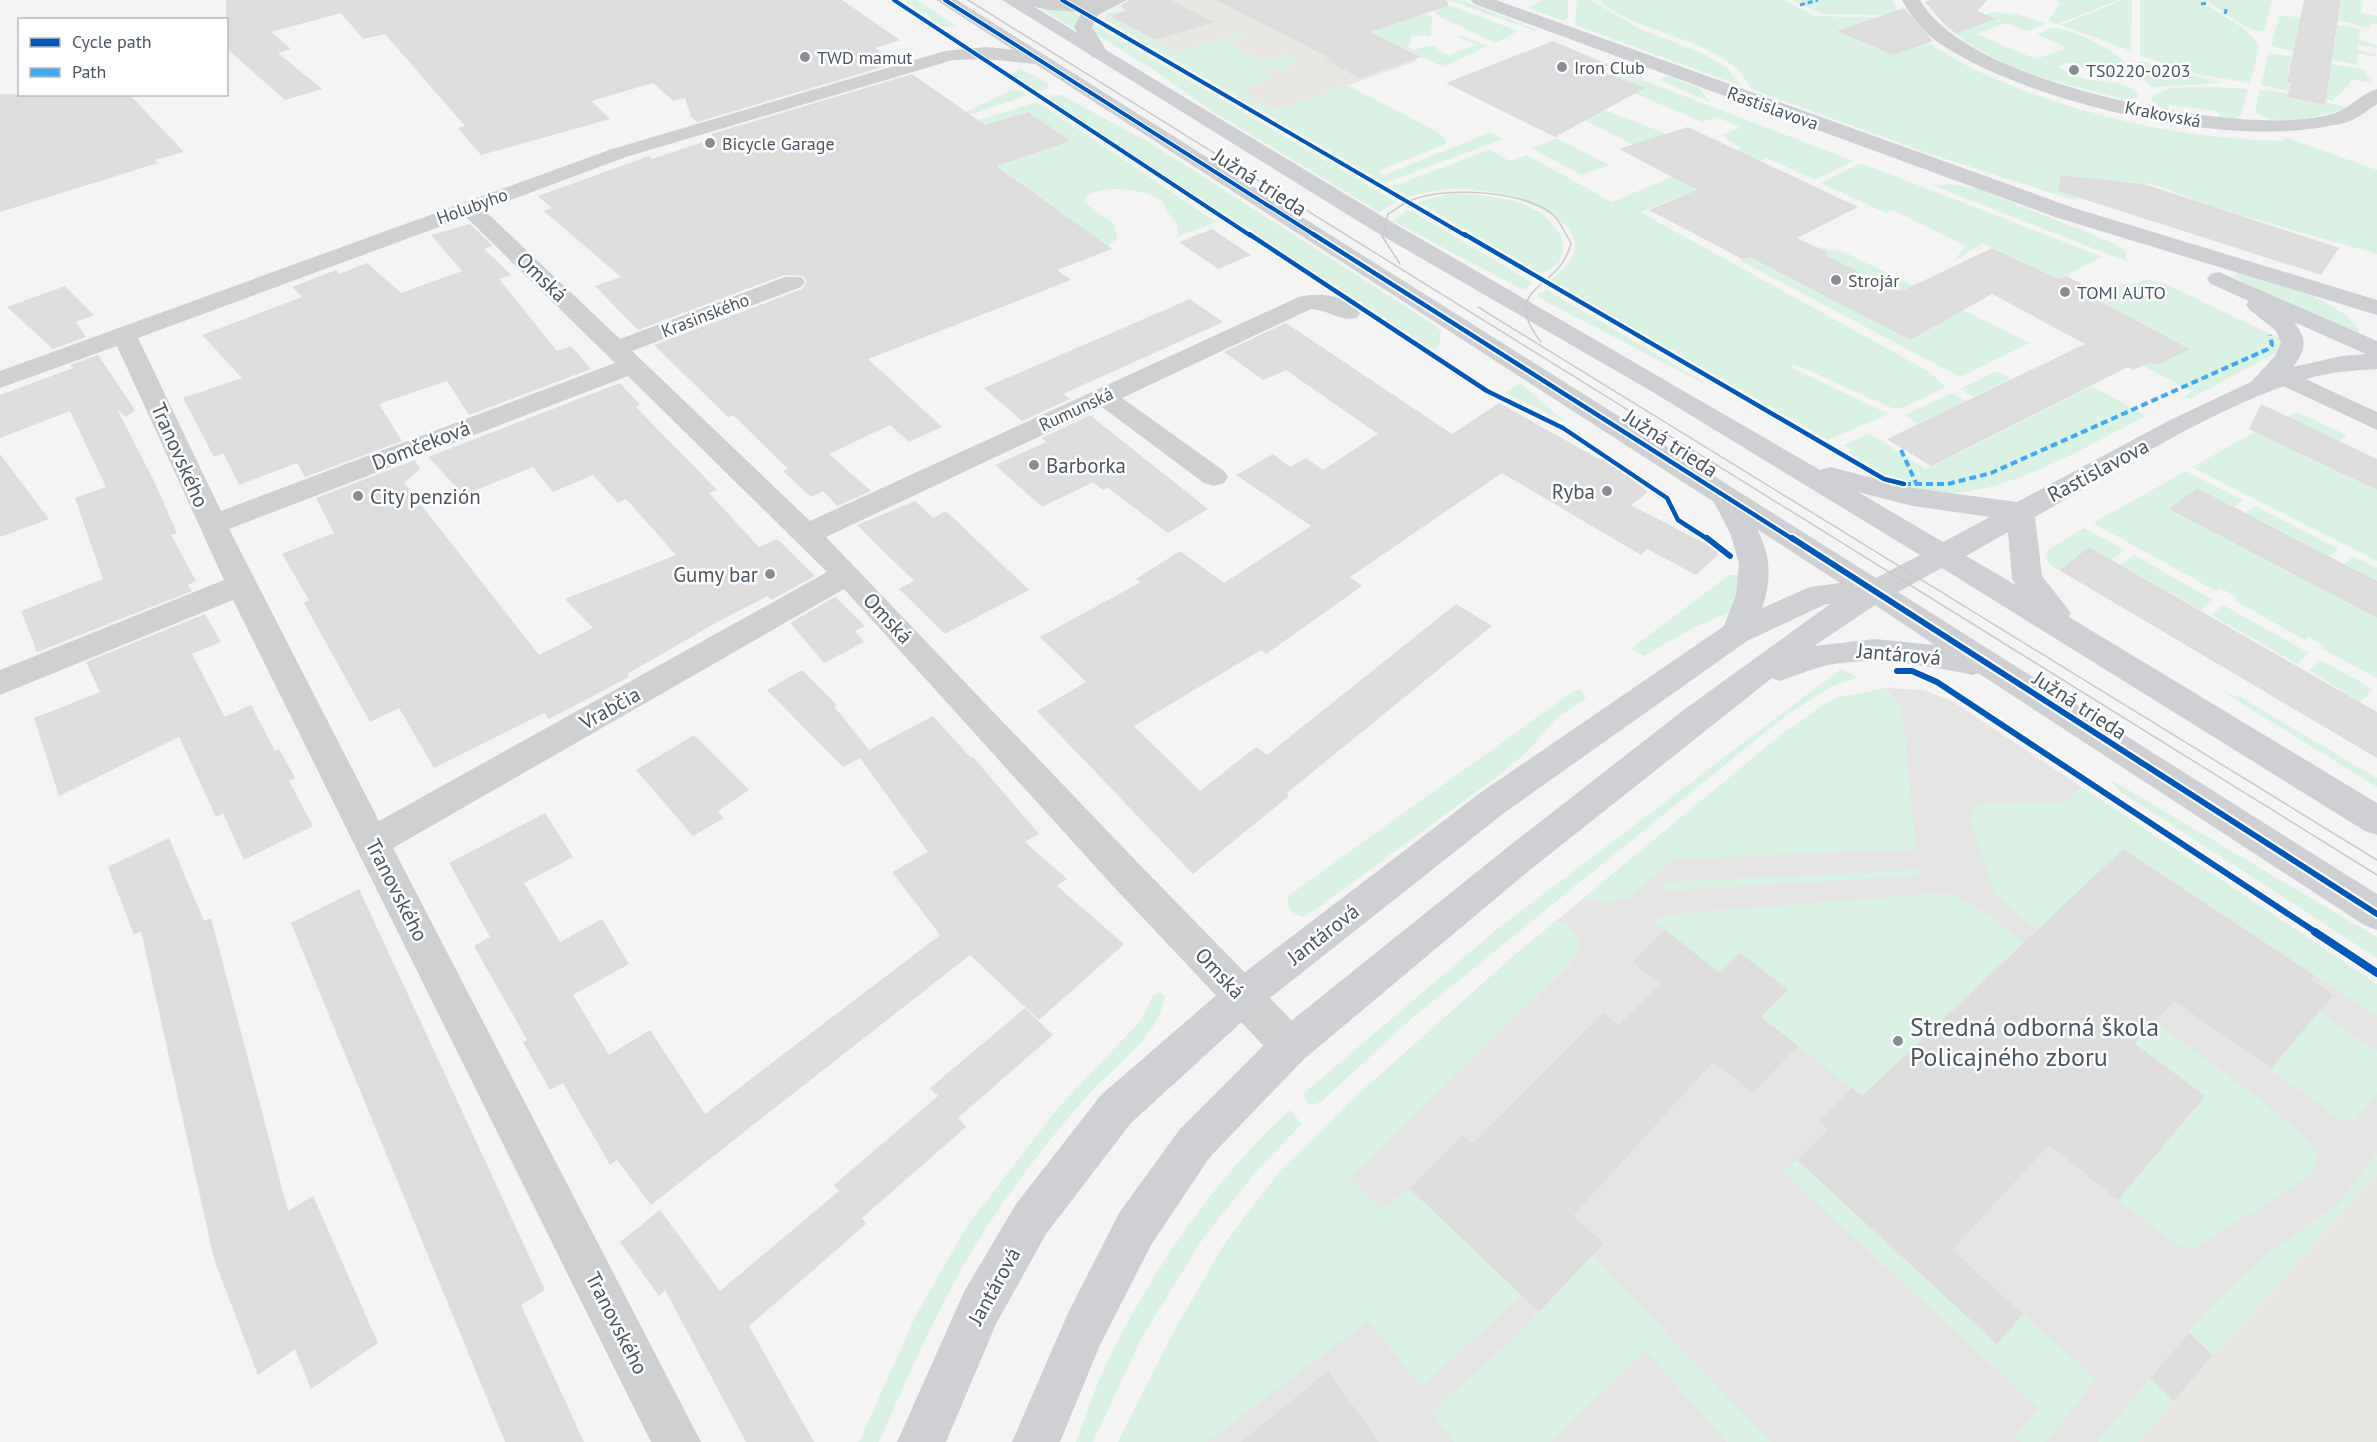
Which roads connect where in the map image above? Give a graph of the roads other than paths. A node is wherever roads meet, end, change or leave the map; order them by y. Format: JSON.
{"nodes":[{"id":1,"x":945,"y":0,"type":"edge"},
{"id":2,"x":1011,"y":0,"type":"edge"},
{"id":3,"x":1027,"y":0,"type":"edge"},
{"id":4,"x":1480,"y":0,"type":"edge"},
{"id":5,"x":1911,"y":0,"type":"edge"},
{"id":6,"x":1110,"y":3,"type":"edge"},
{"id":7,"x":980,"y":22,"type":"junction"},
{"id":8,"x":1099,"y":53,"type":"junction"},
{"id":9,"x":952,"y":55,"type":"junction"},
{"id":10,"x":1035,"y":58,"type":"junction"},
{"id":11,"x":2377,"y":95,"type":"edge"},
{"id":12,"x":469,"y":207,"type":"junction"},
{"id":13,"x":2066,"y":213,"type":"junction"},
{"id":14,"x":2188,"y":267,"type":"junction"},
{"id":15,"x":2287,"y":281,"type":"junction"},
{"id":16,"x":793,"y":282,"type":"dead end"},
{"id":17,"x":2377,"y":308,"type":"edge"},
{"id":18,"x":1348,"y":313,"type":"dead end"},
{"id":19,"x":124,"y":334,"type":"junction"},
{"id":20,"x":2375,"y":353,"type":"edge"},
{"id":21,"x":624,"y":357,"type":"junction"},
{"id":22,"x":2286,"y":378,"type":"junction"},
{"id":23,"x":0,"y":380,"type":"edge"},
{"id":24,"x":2257,"y":389,"type":"junction"},
{"id":25,"x":1103,"y":396,"type":"junction"},
{"id":26,"x":2377,"y":422,"type":"edge"},
{"id":27,"x":1763,"y":448,"type":"junction"},
{"id":28,"x":1214,"y":477,"type":"dead end"},
{"id":29,"x":1725,"y":497,"type":"junction"},
{"id":30,"x":2020,"y":512,"type":"junction"},
{"id":31,"x":211,"y":525,"type":"junction"},
{"id":32,"x":807,"y":534,"type":"junction"},
{"id":33,"x":1941,"y":555,"type":"junction"},
{"id":34,"x":847,"y":574,"type":"junction"},
{"id":35,"x":241,"y":585,"type":"junction"},
{"id":36,"x":1875,"y":591,"type":"junction"},
{"id":37,"x":1736,"y":633,"type":"junction"},
{"id":38,"x":2081,"y":638,"type":"junction"},
{"id":39,"x":1990,"y":667,"type":"junction"},
{"id":40,"x":0,"y":683,"type":"edge"},
{"id":41,"x":1741,"y":684,"type":"junction"},
{"id":42,"x":2377,"y":821,"type":"edge"},
{"id":43,"x":373,"y":842,"type":"junction"},
{"id":44,"x":2377,"y":914,"type":"edge"},
{"id":45,"x":1242,"y":997,"type":"junction"},
{"id":46,"x":1290,"y":1046,"type":"junction"},
{"id":47,"x":677,"y":1442,"type":"edge"},
{"id":48,"x":921,"y":1442,"type":"edge"},
{"id":49,"x":1036,"y":1442,"type":"edge"}],
"edges":[{"from":1,"to":7,"type":"street","name":"Južná trieda"},
{"from":2,"to":8,"type":"street","name":"Južná trieda"},
{"from":3,"to":6,"type":"street"},
{"from":4,"to":13,"type":"street","name":"Rastislavova"},
{"from":5,"to":11,"type":"street","name":"Krakovská"},
{"from":6,"to":8,"type":"street"},
{"from":7,"to":9,"type":"street"},
{"from":7,"to":10,"type":"street","name":"Južná trieda"},
{"from":8,"to":27,"type":"street","name":"Južná trieda"},
{"from":9,"to":10,"type":"street","name":"Holubyho"},
{"from":9,"to":12,"type":"street","name":"Holubyho"},
{"from":10,"to":29,"type":"street","name":"Južná trieda"},
{"from":12,"to":19,"type":"street","name":"Holubyho"},
{"from":12,"to":21,"type":"street","name":"Omská"},
{"from":13,"to":14,"type":"street","name":"Rastislavova"},
{"from":13,"to":15,"type":"street","name":"Rastislavova"},
{"from":14,"to":20,"type":"street","name":"Rastislavova"},
{"from":14,"to":24,"type":"street","name":"Rastislavova"},
{"from":15,"to":17,"type":"street","name":"Rastislavova"},
{"from":15,"to":20,"type":"street","name":"Rastislavova"},
{"from":16,"to":21,"type":"street","name":"Krasinského"},
{"from":18,"to":25,"type":"street","name":"Rumunská"},
{"from":19,"to":23,"type":"street","name":"Holubyho"},
{"from":19,"to":31,"type":"street","name":"Tranovského"},
{"from":20,"to":22,"type":"street","name":"Rastislavova"},
{"from":21,"to":31,"type":"street","name":"Domčeková"},
{"from":21,"to":32,"type":"street","name":"Omská"},
{"from":22,"to":24,"type":"street","name":"Rastislavova"},
{"from":22,"to":26,"type":"street"},
{"from":24,"to":30,"type":"street","name":"Rastislavova"},
{"from":25,"to":28,"type":"street"},
{"from":25,"to":32,"type":"street","name":"Rumunská"},
{"from":27,"to":30,"type":"street"},
{"from":27,"to":33,"type":"street","name":"Južná trieda"},
{"from":29,"to":36,"type":"street","name":"Južná trieda"},
{"from":29,"to":37,"type":"street","name":"Jantárová"},
{"from":30,"to":33,"type":"street","name":"Rastislavova"},
{"from":30,"to":38,"type":"street"},
{"from":31,"to":35,"type":"street","name":"Tranovského"},
{"from":32,"to":34,"type":"street","name":"Omská"},
{"from":33,"to":36,"type":"street","name":"Jantárová"},
{"from":33,"to":38,"type":"street","name":"Južná trieda"},
{"from":34,"to":43,"type":"street","name":"Vrabčia"},
{"from":34,"to":45,"type":"street","name":"Omská"},
{"from":35,"to":40,"type":"street"},
{"from":35,"to":43,"type":"street","name":"Tranovského"},
{"from":36,"to":37,"type":"street"},
{"from":36,"to":39,"type":"street","name":"Južná trieda"},
{"from":36,"to":41,"type":"street","name":"Jantárová"},
{"from":37,"to":45,"type":"street","name":"Jantárová"},
{"from":38,"to":42,"type":"street","name":"Južná trieda"},
{"from":39,"to":41,"type":"street","name":"Jantárová"},
{"from":39,"to":44,"type":"street","name":"Južná trieda"},
{"from":41,"to":46,"type":"street","name":"Jantárová"},
{"from":43,"to":47,"type":"street","name":"Tranovského"},
{"from":45,"to":46,"type":"street","name":"Omská"},
{"from":45,"to":48,"type":"street","name":"Jantárová"},
{"from":46,"to":49,"type":"street","name":"Jantárová"}]}
